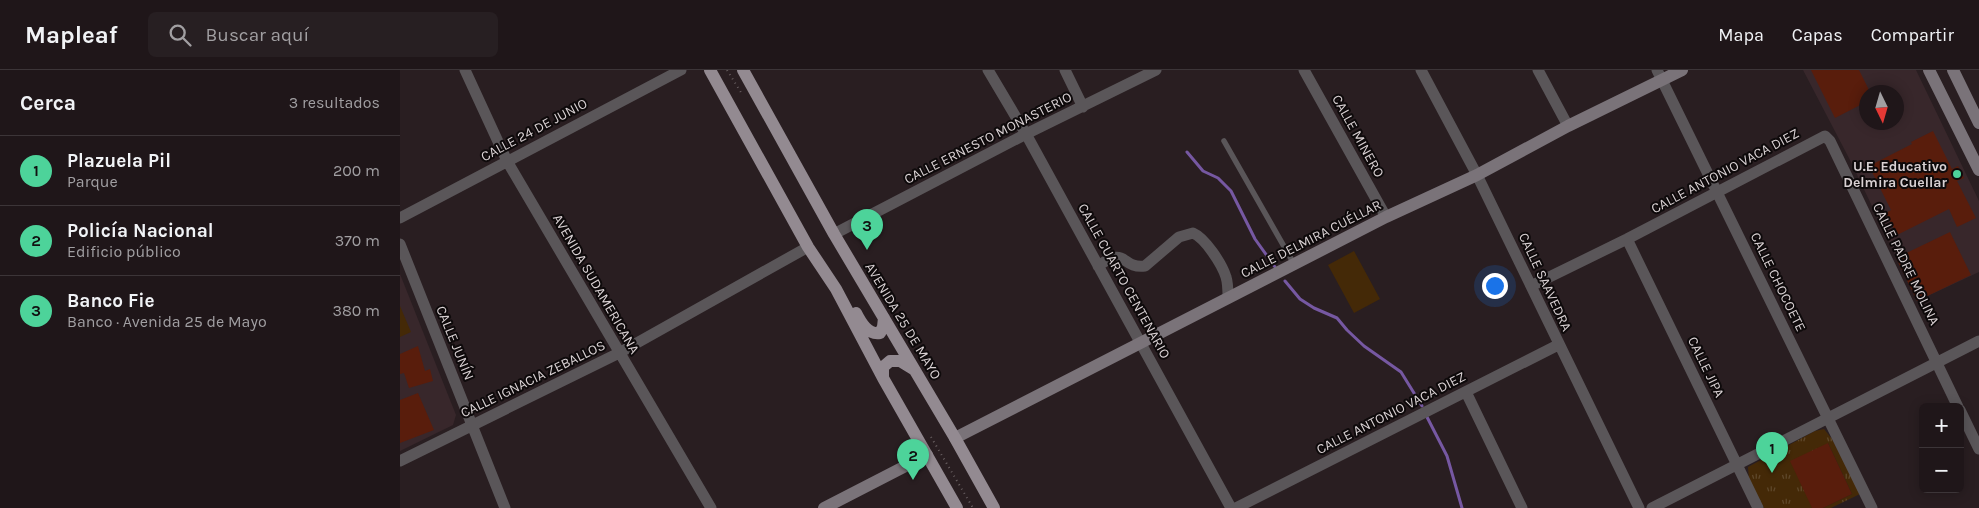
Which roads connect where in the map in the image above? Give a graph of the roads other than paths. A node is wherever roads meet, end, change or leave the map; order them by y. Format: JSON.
{"nodes":[{"id":1,"x":465,"y":70,"type":"edge"},
{"id":2,"x":682,"y":70,"type":"edge"},
{"id":3,"x":710,"y":70,"type":"edge"},
{"id":4,"x":743,"y":70,"type":"edge"},
{"id":5,"x":988,"y":70,"type":"edge"},
{"id":6,"x":1066,"y":70,"type":"edge"},
{"id":7,"x":1156,"y":70,"type":"edge"},
{"id":8,"x":1304,"y":70,"type":"edge"},
{"id":9,"x":1421,"y":70,"type":"edge"},
{"id":10,"x":1538,"y":70,"type":"edge"},
{"id":11,"x":1682,"y":70,"type":"edge"},
{"id":12,"x":1929,"y":70,"type":"edge"},
{"id":13,"x":1955,"y":70,"type":"edge"},
{"id":14,"x":1659,"y":75,"type":"edge"},
{"id":15,"x":1084,"y":107,"type":"junction"},
{"id":16,"x":1979,"y":123,"type":"edge"},
{"id":17,"x":1568,"y":126,"type":"junction"},
{"id":18,"x":1026,"y":134,"type":"junction"},
{"id":19,"x":1825,"y":136,"type":"joint"},
{"id":20,"x":1224,"y":142,"type":"dead end"},
{"id":21,"x":507,"y":161,"type":"junction"},
{"id":22,"x":1979,"y":170,"type":"edge"},
{"id":23,"x":1476,"y":175,"type":"junction"},
{"id":24,"x":1718,"y":192,"type":"junction"},
{"id":25,"x":1386,"y":216,"type":"junction"},
{"id":26,"x":400,"y":218,"type":"edge"},
{"id":27,"x":834,"y":234,"type":"junction"},
{"id":28,"x":1627,"y":240,"type":"junction"},
{"id":29,"x":400,"y":244,"type":"edge"},
{"id":30,"x":808,"y":247,"type":"junction"},
{"id":31,"x":1294,"y":264,"type":"junction"},
{"id":32,"x":1098,"y":266,"type":"junction"},
{"id":33,"x":1531,"y":286,"type":"junction"},
{"id":34,"x":836,"y":289,"type":"junction"},
{"id":35,"x":1228,"y":298,"type":"junction"},
{"id":36,"x":884,"y":318,"type":"junction"},
{"id":37,"x":1979,"y":341,"type":"edge"},
{"id":38,"x":1141,"y":342,"type":"junction"},
{"id":39,"x":1558,"y":345,"type":"junction"},
{"id":40,"x":619,"y":353,"type":"junction"},
{"id":41,"x":1937,"y":364,"type":"junction"},
{"id":42,"x":915,"y":371,"type":"junction"},
{"id":43,"x":883,"y":378,"type":"junction"},
{"id":44,"x":1466,"y":392,"type":"junction"},
{"id":45,"x":1956,"y":403,"type":"edge"},
{"id":46,"x":1827,"y":418,"type":"junction"},
{"id":47,"x":1964,"y":418,"type":"edge"},
{"id":48,"x":472,"y":426,"type":"junction"},
{"id":49,"x":955,"y":438,"type":"junction"},
{"id":50,"x":1979,"y":449,"type":"edge"},
{"id":51,"x":927,"y":456,"type":"junction"},
{"id":52,"x":400,"y":461,"type":"edge"},
{"id":53,"x":1736,"y":464,"type":"junction"},
{"id":54,"x":505,"y":508,"type":"edge"},
{"id":55,"x":711,"y":508,"type":"edge"},
{"id":56,"x":824,"y":508,"type":"edge"},
{"id":57,"x":957,"y":508,"type":"edge"},
{"id":58,"x":994,"y":508,"type":"edge"},
{"id":59,"x":1231,"y":508,"type":"edge"},
{"id":60,"x":1236,"y":508,"type":"edge"},
{"id":61,"x":1522,"y":508,"type":"edge"},
{"id":62,"x":1639,"y":508,"type":"edge"},
{"id":63,"x":1652,"y":508,"type":"edge"},
{"id":64,"x":1758,"y":508,"type":"edge"},
{"id":65,"x":1872,"y":508,"type":"edge"}],
"edges":[{"from":1,"to":21,"type":"street","name":"AVENIDA SUDAMERICANA"},
{"from":2,"to":21,"type":"street","name":"CALLE 24 DE JUNIO"},
{"from":3,"to":30,"type":"main road"},
{"from":4,"to":27,"type":"main road","name":"AVENIDA 25 DE MAYO"},
{"from":5,"to":18,"type":"street","name":"CALLE CUARTO CENTENARIO"},
{"from":6,"to":15,"type":"street"},
{"from":7,"to":15,"type":"street","name":"CALLE ERNESTO MONASTERIO"},
{"from":8,"to":25,"type":"street","name":"CALLE MINERO"},
{"from":9,"to":23,"type":"street","name":"CALLE SAAVEDRA"},
{"from":10,"to":17,"type":"street"},
{"from":11,"to":14,"type":"main road","name":"CALLE DELMIRA CUÉLLAR"},
{"from":12,"to":22,"type":"main road"},
{"from":13,"to":16,"type":"main road"},
{"from":14,"to":17,"type":"main road","name":"CALLE DELMIRA CUÉLLAR"},
{"from":14,"to":24,"type":"street","name":"CALLE CHOCOETE"},
{"from":15,"to":18,"type":"street","name":"CALLE ERNESTO MONASTERIO"},
{"from":17,"to":23,"type":"main road","name":"CALLE DELMIRA CUÉLLAR"},
{"from":18,"to":27,"type":"street","name":"CALLE ERNESTO MONASTERIO"},
{"from":18,"to":32,"type":"street","name":"CALLE CUARTO CENTENARIO"},
{"from":19,"to":24,"type":"street","name":"CALLE ANTONIO VACA DIEZ"},
{"from":19,"to":41,"type":"street","name":"CALLE PADRE MOLINA"},
{"from":20,"to":31,"type":"lane"},
{"from":21,"to":26,"type":"street","name":"CALLE 24 DE JUNIO"},
{"from":21,"to":40,"type":"street","name":"AVENIDA SUDAMERICANA"},
{"from":23,"to":25,"type":"main road","name":"CALLE DELMIRA CUÉLLAR"},
{"from":23,"to":33,"type":"street","name":"CALLE SAAVEDRA"},
{"from":24,"to":28,"type":"street","name":"CALLE ANTONIO VACA DIEZ"},
{"from":24,"to":46,"type":"street","name":"CALLE CHOCOETE"},
{"from":25,"to":31,"type":"main road","name":"CALLE DELMIRA CUÉLLAR"},
{"from":27,"to":36,"type":"main road","name":"AVENIDA 25 DE MAYO"},
{"from":28,"to":33,"type":"street","name":"CALLE ANTONIO VACA DIEZ"},
{"from":28,"to":53,"type":"street","name":"CALLE JIPA"},
{"from":29,"to":48,"type":"street","name":"CALLE JUNÍN"},
{"from":30,"to":34,"type":"main road"},
{"from":30,"to":40,"type":"street","name":"CALLE IGNACIA ZEBALLOS"},
{"from":31,"to":35,"type":"main road","name":"CALLE DELMIRA CUÉLLAR"},
{"from":32,"to":35,"type":"street"},
{"from":32,"to":38,"type":"street","name":"CALLE CUARTO CENTENARIO"},
{"from":33,"to":39,"type":"street","name":"CALLE SAAVEDRA"},
{"from":34,"to":36,"type":"main road"},
{"from":34,"to":43,"type":"main road"},
{"from":35,"to":38,"type":"main road","name":"CALLE DELMIRA CUÉLLAR"},
{"from":36,"to":42,"type":"main road","name":"AVENIDA 25 DE MAYO"},
{"from":37,"to":41,"type":"street"},
{"from":38,"to":49,"type":"main road","name":"CALLE DELMIRA CUÉLLAR"},
{"from":38,"to":59,"type":"street","name":"CALLE CUARTO CENTENARIO"},
{"from":39,"to":44,"type":"street","name":"CALLE ANTONIO VACA DIEZ"},
{"from":39,"to":62,"type":"street","name":"CALLE SAAVEDRA"},
{"from":40,"to":48,"type":"street","name":"CALLE IGNACIA ZEBALLOS"},
{"from":40,"to":55,"type":"street","name":"AVENIDA SUDAMERICANA"},
{"from":41,"to":45,"type":"street","name":"CALLE PADRE MOLINA"},
{"from":41,"to":46,"type":"street"},
{"from":42,"to":43,"type":"main road"},
{"from":42,"to":49,"type":"main road","name":"AVENIDA 25 DE MAYO"},
{"from":43,"to":51,"type":"main road"},
{"from":44,"to":60,"type":"street","name":"CALLE ANTONIO VACA DIEZ"},
{"from":44,"to":61,"type":"street"},
{"from":46,"to":53,"type":"street"},
{"from":46,"to":65,"type":"street","name":"CALLE CHOCOETE"},
{"from":47,"to":50,"type":"street"},
{"from":48,"to":52,"type":"street","name":"CALLE IGNACIA ZEBALLOS"},
{"from":48,"to":54,"type":"street","name":"CALLE JUNÍN"},
{"from":49,"to":58,"type":"main road","name":"AVENIDA 25 DE MAYO"},
{"from":51,"to":56,"type":"main road"},
{"from":51,"to":57,"type":"main road"},
{"from":53,"to":63,"type":"street"},
{"from":53,"to":64,"type":"street","name":"CALLE JIPA"}]}
